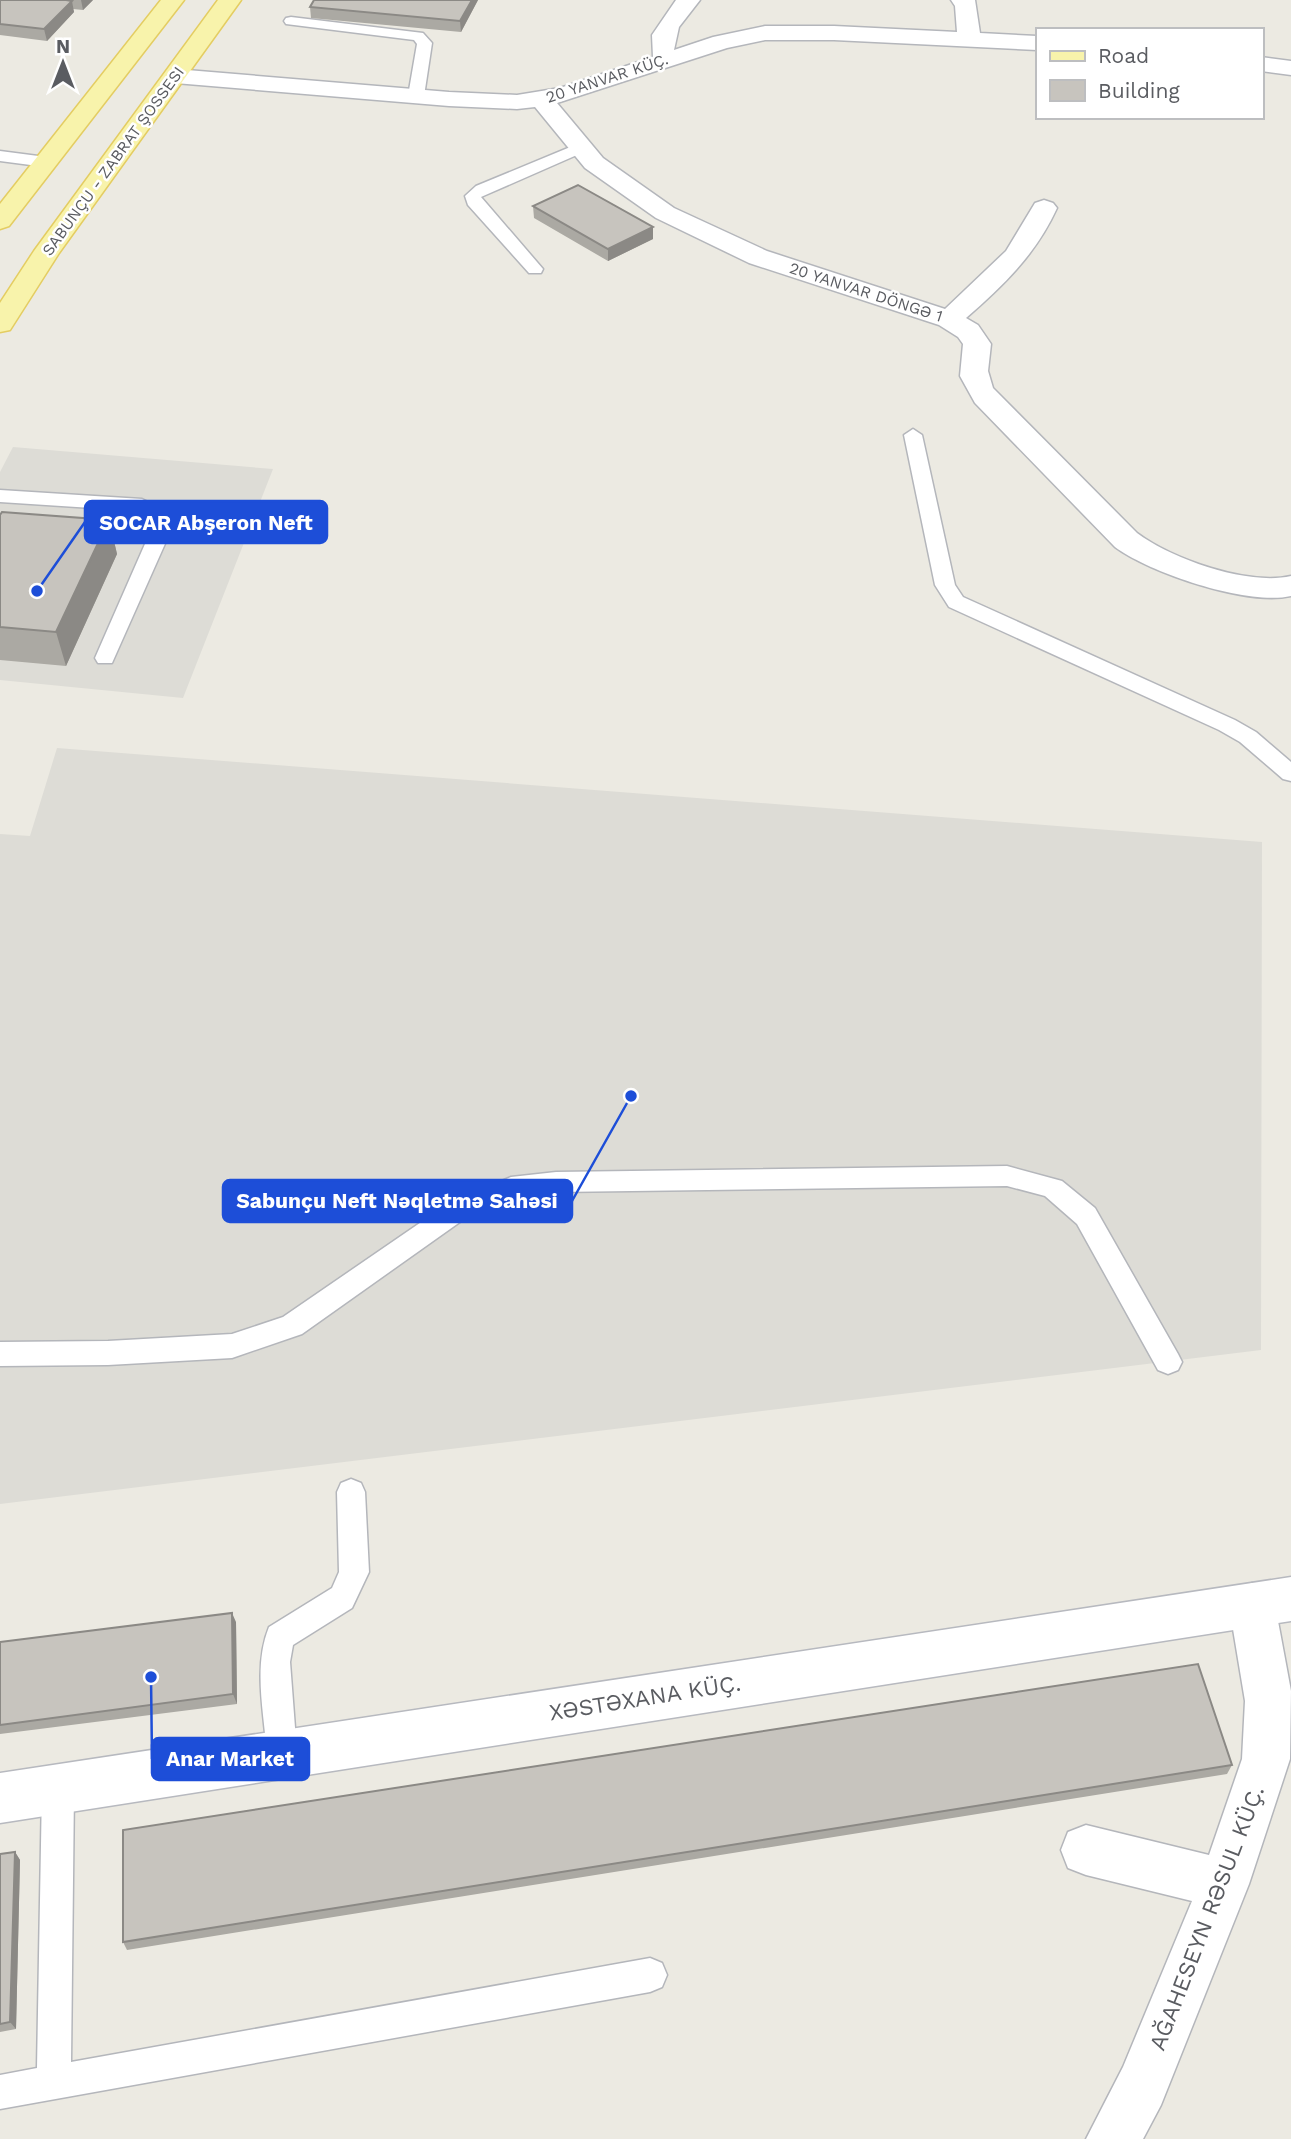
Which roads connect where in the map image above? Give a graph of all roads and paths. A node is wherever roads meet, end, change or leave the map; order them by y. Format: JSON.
{"nodes":[{"id":1,"x":173,"y":0,"type":"edge"},
{"id":2,"x":230,"y":0,"type":"edge"},
{"id":3,"x":689,"y":0,"type":"edge"},
{"id":4,"x":962,"y":0,"type":"edge"},
{"id":5,"x":291,"y":22,"type":"dead end"},
{"id":6,"x":969,"y":38,"type":"junction"},
{"id":7,"x":1036,"y":43,"type":"edge"},
{"id":8,"x":666,"y":60,"type":"junction"},
{"id":9,"x":1263,"y":64,"type":"edge"},
{"id":10,"x":1291,"y":68,"type":"edge"},
{"id":11,"x":175,"y":76,"type":"junction"},
{"id":12,"x":416,"y":96,"type":"junction"},
{"id":13,"x":542,"y":100,"type":"junction"},
{"id":14,"x":580,"y":148,"type":"junction"},
{"id":15,"x":0,"y":156,"type":"edge"},
{"id":16,"x":46,"y":162,"type":"junction"},
{"id":17,"x":1044,"y":208,"type":"dead end"},
{"id":18,"x":0,"y":221,"type":"edge"},
{"id":19,"x":535,"y":269,"type":"dead end"},
{"id":20,"x":949,"y":319,"type":"junction"},
{"id":21,"x":0,"y":324,"type":"edge"},
{"id":22,"x":913,"y":435,"type":"dead end"},
{"id":23,"x":0,"y":496,"type":"edge"},
{"id":24,"x":1289,"y":587,"type":"edge"},
{"id":25,"x":105,"y":658,"type":"dead end"},
{"id":26,"x":1291,"y":774,"type":"edge"},
{"id":27,"x":0,"y":1354,"type":"edge"},
{"id":28,"x":1168,"y":1362,"type":"dead end"},
{"id":29,"x":351,"y":1492,"type":"dead end"},
{"id":30,"x":1271,"y":1602,"type":"edge"},
{"id":31,"x":282,"y":1754,"type":"junction"},
{"id":32,"x":58,"y":1789,"type":"junction"},
{"id":33,"x":0,"y":1798,"type":"edge"},
{"id":34,"x":1086,"y":1850,"type":"dead end"},
{"id":35,"x":1224,"y":1884,"type":"junction"},
{"id":36,"x":650,"y":1975,"type":"dead end"},
{"id":37,"x":54,"y":2082,"type":"junction"},
{"id":38,"x":0,"y":2092,"type":"edge"},
{"id":39,"x":1113,"y":2139,"type":"edge"}],
"edges":[{"from":1,"to":16,"type":"main road"},
{"from":2,"to":11,"type":"main road","name":"SABUNÇU - ZABRAT ŞOSSESI"},
{"from":3,"to":8,"type":"street"},
{"from":4,"to":6,"type":"street"},
{"from":5,"to":12,"type":"lane"},
{"from":6,"to":7,"type":"street","name":"20 YANVAR KÜÇ."},
{"from":6,"to":8,"type":"street","name":"20 YANVAR KÜÇ."},
{"from":8,"to":13,"type":"street","name":"20 YANVAR KÜÇ."},
{"from":9,"to":10,"type":"street"},
{"from":11,"to":12,"type":"street","name":"20 YANVAR KÜÇ."},
{"from":11,"to":21,"type":"main road","name":"SABUNÇU - ZABRAT ŞOSSESI"},
{"from":12,"to":13,"type":"street","name":"20 YANVAR KÜÇ."},
{"from":13,"to":14,"type":"street","name":"20 YANVAR DÖNGƏ 1"},
{"from":14,"to":19,"type":"lane"},
{"from":14,"to":20,"type":"street","name":"20 YANVAR DÖNGƏ 1"},
{"from":15,"to":16,"type":"lane"},
{"from":16,"to":18,"type":"main road"},
{"from":17,"to":20,"type":"street"},
{"from":20,"to":24,"type":"street","name":"20 YANVAR DÖNGƏ 1"},
{"from":22,"to":26,"type":"lane"},
{"from":23,"to":25,"type":"lane"},
{"from":27,"to":28,"type":"lane"},
{"from":29,"to":31,"type":"lane"},
{"from":30,"to":31,"type":"street","name":"XƏSTƏXANA KÜÇ."},
{"from":30,"to":35,"type":"street","name":"AĞAHESEYN RƏSUL KÜÇ."},
{"from":31,"to":32,"type":"street","name":"XƏSTƏXANA KÜÇ."},
{"from":32,"to":33,"type":"street","name":"XƏSTƏXANA KÜÇ."},
{"from":32,"to":37,"type":"lane"},
{"from":34,"to":35,"type":"street"},
{"from":35,"to":39,"type":"street","name":"AĞAHESEYN RƏSUL KÜÇ."},
{"from":36,"to":37,"type":"lane"},
{"from":37,"to":38,"type":"lane"}]}
